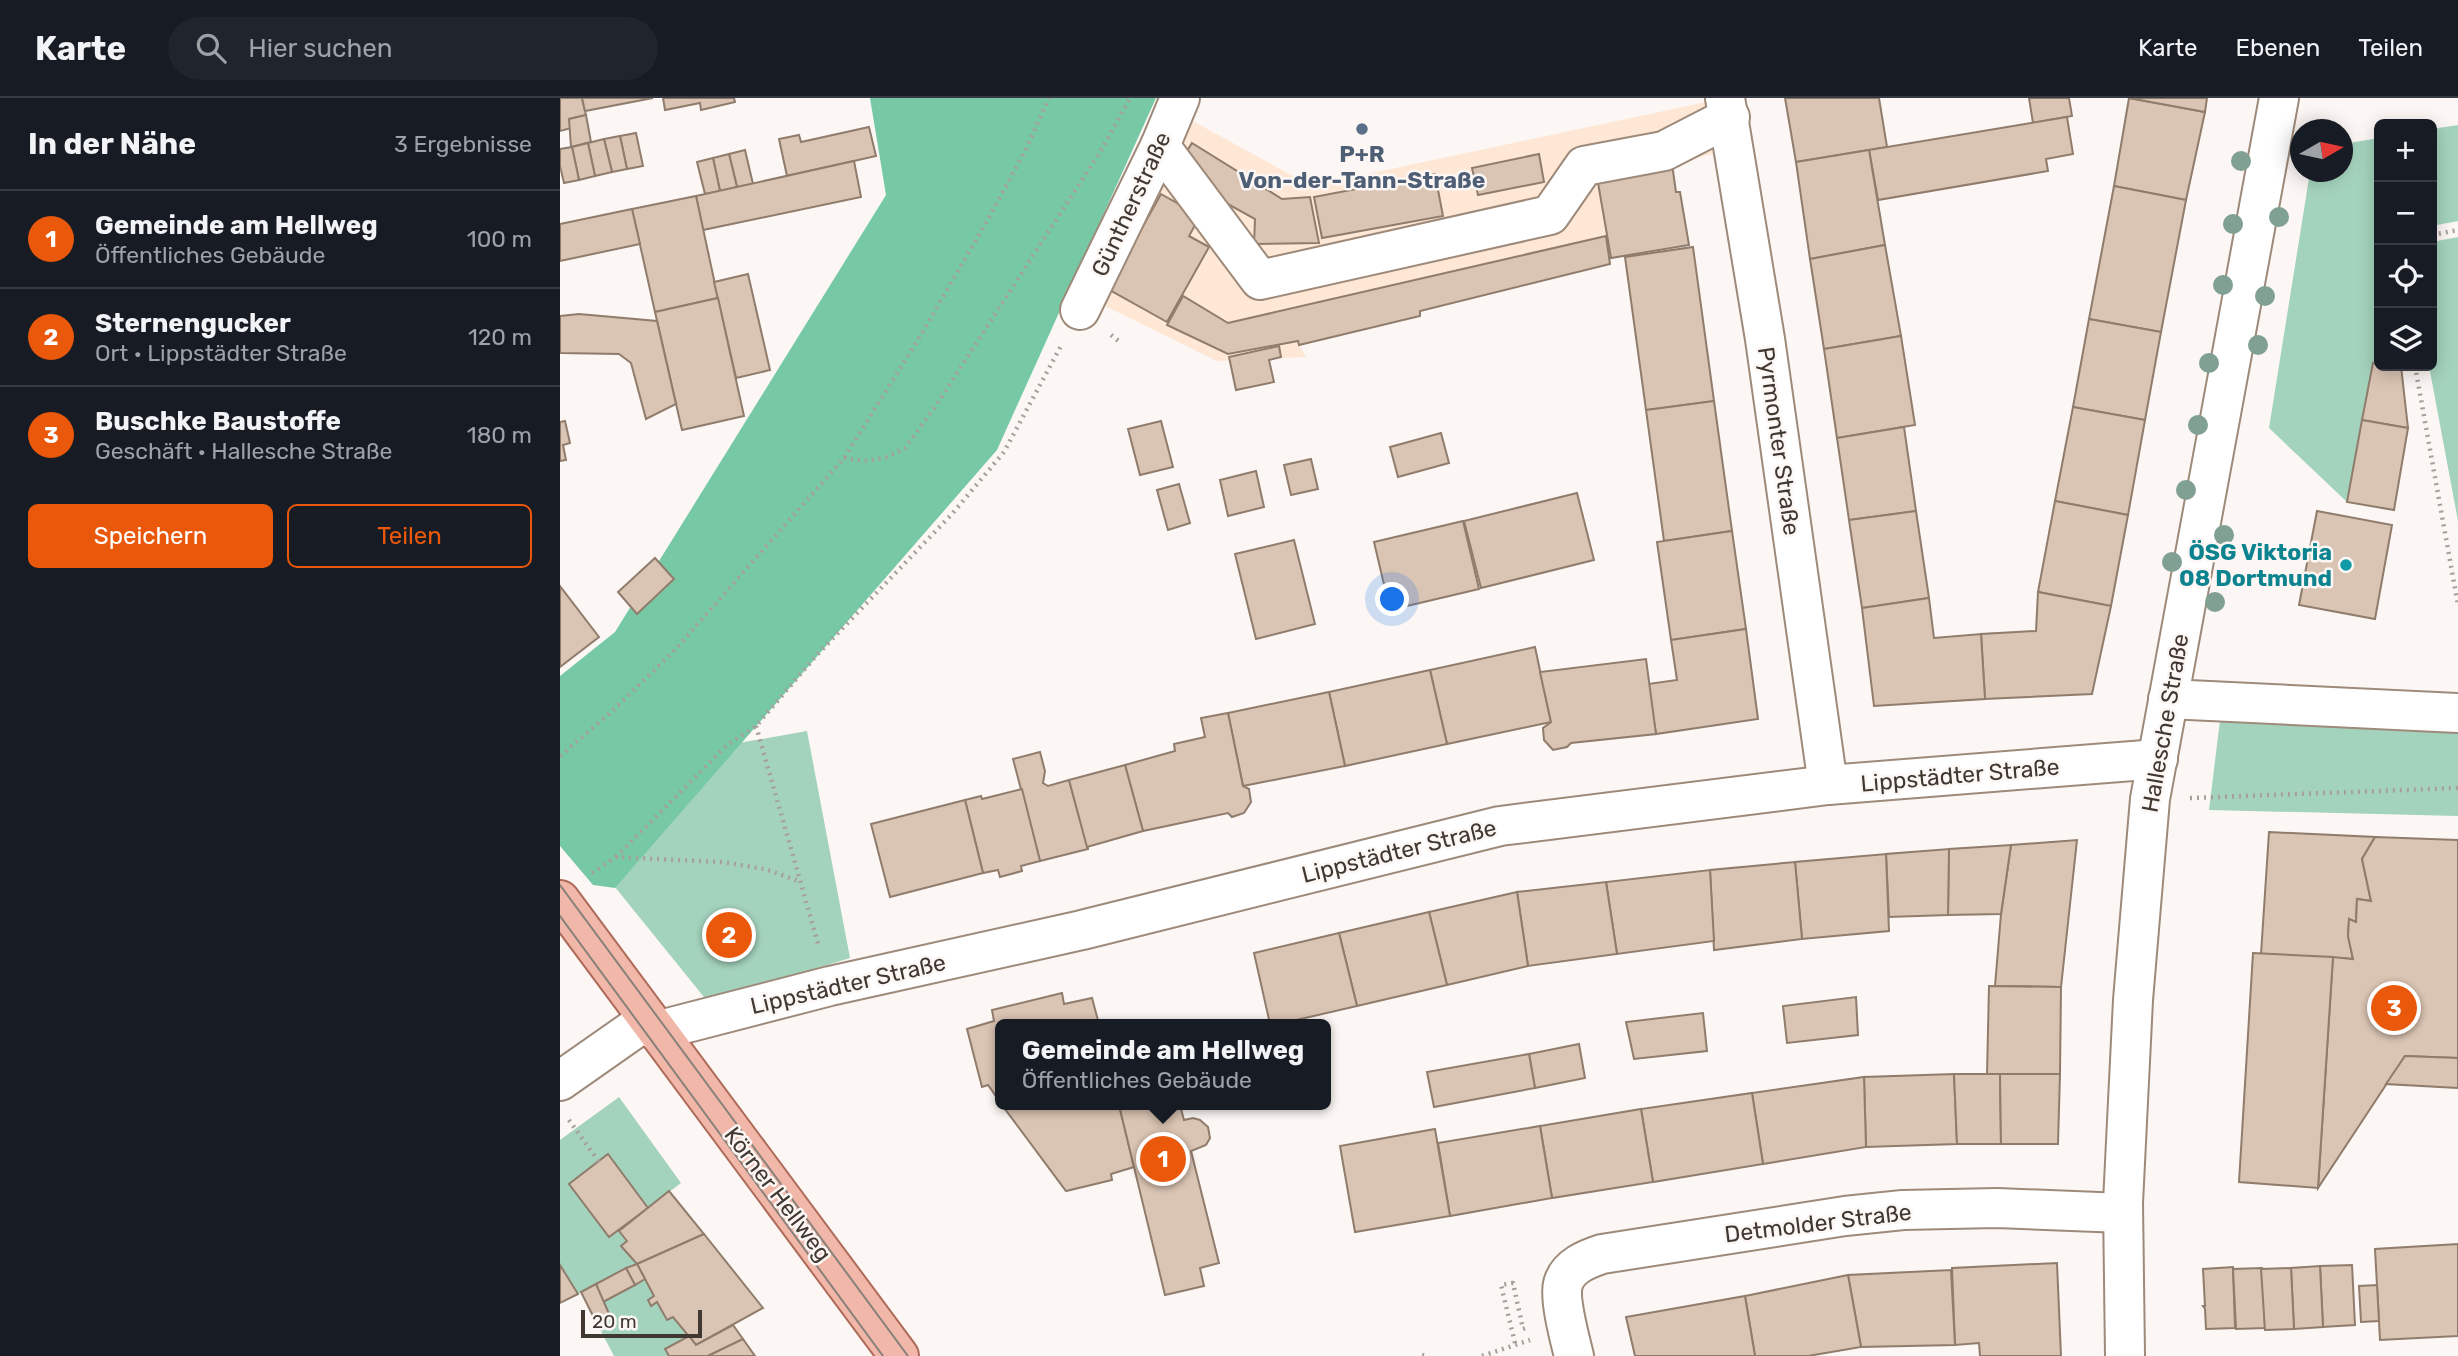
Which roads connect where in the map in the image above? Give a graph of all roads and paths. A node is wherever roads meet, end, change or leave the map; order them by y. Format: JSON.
{"nodes":[{"id":1,"x":1049,"y":98,"type":"edge"},
{"id":2,"x":1130,"y":98,"type":"edge"},
{"id":3,"x":1180,"y":98,"type":"edge"},
{"id":4,"x":2279,"y":98,"type":"edge"},
{"id":5,"x":1728,"y":107,"type":"edge"},
{"id":6,"x":1160,"y":146,"type":"junction"},
{"id":7,"x":2458,"y":230,"type":"edge"},
{"id":8,"x":2437,"y":234,"type":"edge"},
{"id":9,"x":1080,"y":310,"type":"junction"},
{"id":10,"x":1121,"y":343,"type":"dead end"},
{"id":11,"x":2416,"y":371,"type":"edge"},
{"id":12,"x":844,"y":458,"type":"junction"},
{"id":13,"x":2458,"y":605,"type":"edge"},
{"id":14,"x":2168,"y":699,"type":"junction"},
{"id":15,"x":2458,"y":713,"type":"edge"},
{"id":16,"x":756,"y":726,"type":"junction"},
{"id":17,"x":560,"y":756,"type":"edge"},
{"id":18,"x":2158,"y":759,"type":"junction"},
{"id":19,"x":1828,"y":785,"type":"junction"},
{"id":20,"x":2458,"y":788,"type":"edge"},
{"id":21,"x":2150,"y":799,"type":"junction"},
{"id":22,"x":615,"y":857,"type":"junction"},
{"id":23,"x":592,"y":873,"type":"dead end"},
{"id":24,"x":802,"y":882,"type":"junction"},
{"id":25,"x":560,"y":900,"type":"edge"},
{"id":26,"x":830,"y":986,"type":"junction"},
{"id":27,"x":652,"y":1026,"type":"junction"},
{"id":28,"x":560,"y":1081,"type":"edge"},
{"id":29,"x":568,"y":1119,"type":"dead end"},
{"id":30,"x":599,"y":1162,"type":"dead end"},
{"id":31,"x":2123,"y":1213,"type":"junction"},
{"id":32,"x":1522,"y":1342,"type":"dead end"},
{"id":33,"x":900,"y":1356,"type":"edge"},
{"id":34,"x":1482,"y":1356,"type":"edge"},
{"id":35,"x":1574,"y":1356,"type":"edge"},
{"id":36,"x":2125,"y":1356,"type":"edge"}],
"edges":[{"from":1,"to":12,"type":"path"},
{"from":2,"to":12,"type":"path"},
{"from":3,"to":6,"type":"street","name":"Güntherstraße"},
{"from":4,"to":14,"type":"street","name":"Hallesche Straße"},
{"from":5,"to":6,"type":"street"},
{"from":5,"to":19,"type":"street","name":"Pyrmonter Straße"},
{"from":6,"to":9,"type":"street","name":"Güntherstraße"},
{"from":7,"to":8,"type":"path"},
{"from":9,"to":10,"type":"path"},
{"from":9,"to":16,"type":"path"},
{"from":11,"to":13,"type":"path"},
{"from":12,"to":17,"type":"path"},
{"from":14,"to":15,"type":"street"},
{"from":14,"to":18,"type":"street","name":"Hallesche Straße"},
{"from":16,"to":22,"type":"path"},
{"from":16,"to":24,"type":"path"},
{"from":18,"to":19,"type":"street","name":"Lippstädter Straße"},
{"from":18,"to":21,"type":"street","name":"Hallesche Straße"},
{"from":19,"to":26,"type":"street","name":"Lippstädter Straße"},
{"from":20,"to":21,"type":"path"},
{"from":21,"to":31,"type":"street","name":"Hallesche Straße"},
{"from":22,"to":23,"type":"path"},
{"from":22,"to":24,"type":"path"},
{"from":24,"to":26,"type":"path"},
{"from":25,"to":27,"type":"main road","name":"Körner Hellweg"},
{"from":26,"to":27,"type":"street","name":"Lippstädter Straße"},
{"from":27,"to":28,"type":"street"},
{"from":27,"to":33,"type":"main road","name":"Körner Hellweg"},
{"from":29,"to":30,"type":"path"},
{"from":31,"to":35,"type":"street","name":"Detmolder Straße"},
{"from":31,"to":36,"type":"street","name":"Hallesche Straße"},
{"from":32,"to":34,"type":"path"}]}
